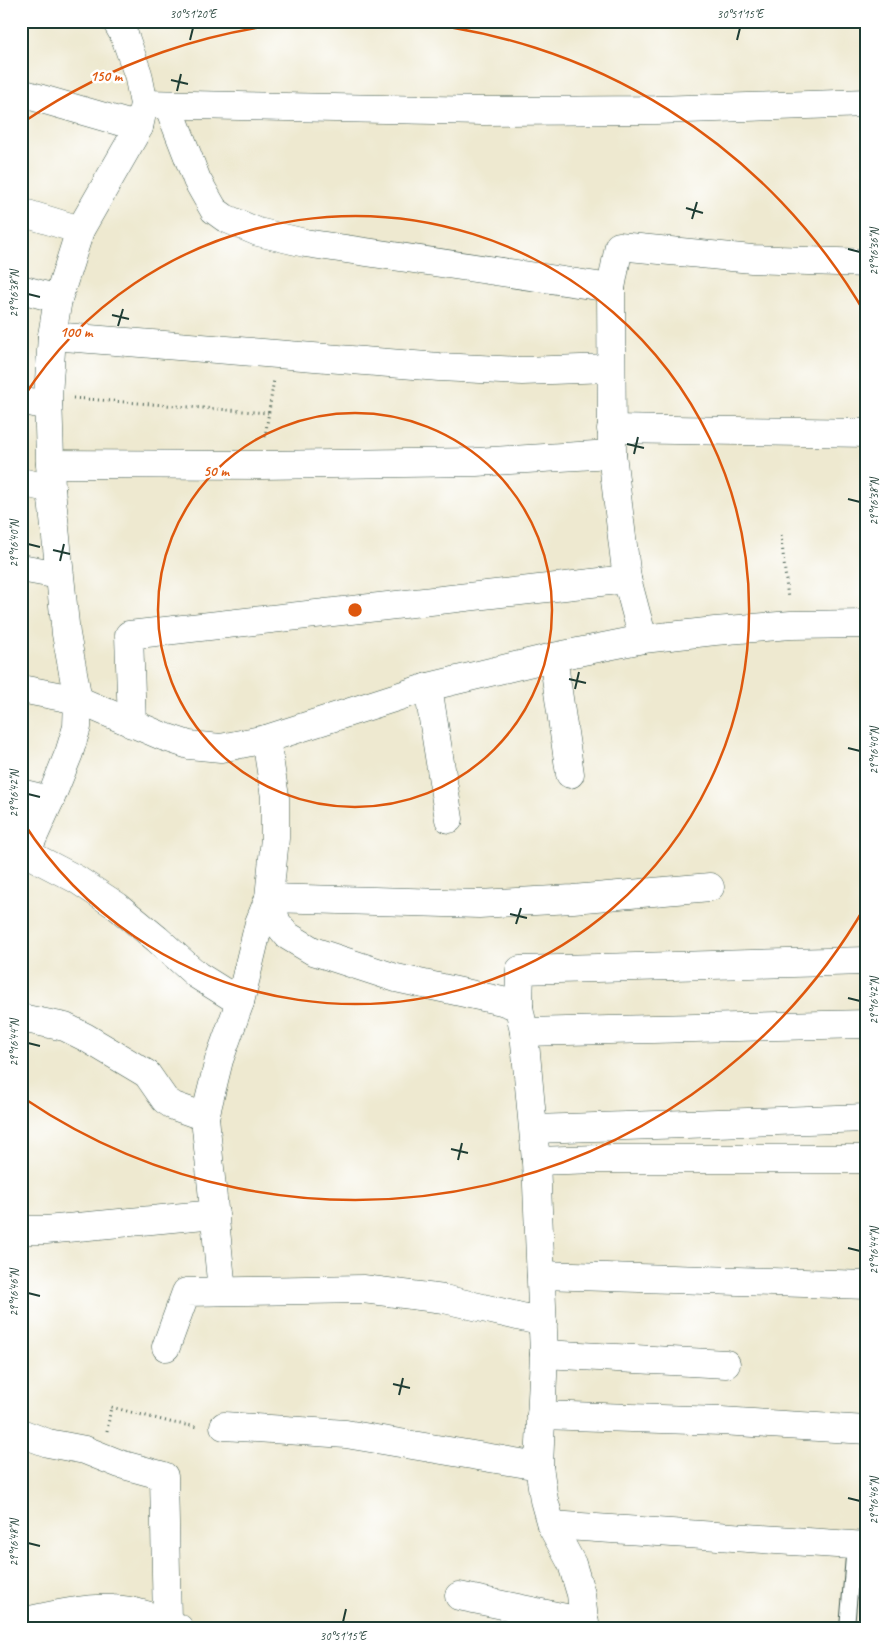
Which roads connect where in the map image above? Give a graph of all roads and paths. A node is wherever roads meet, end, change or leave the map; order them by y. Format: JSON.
{"nodes":[{"id":1,"x":116,"y":21,"type":"edge"},
{"id":2,"x":21,"y":93,"type":"edge"},
{"id":3,"x":867,"y":103,"type":"edge"},
{"id":4,"x":150,"y":112,"type":"junction"},
{"id":5,"x":21,"y":212,"type":"edge"},
{"id":6,"x":80,"y":230,"type":"junction"},
{"id":7,"x":867,"y":263,"type":"edge"},
{"id":8,"x":611,"y":288,"type":"junction"},
{"id":9,"x":21,"y":289,"type":"edge"},
{"id":10,"x":58,"y":299,"type":"junction"},
{"id":11,"x":52,"y":336,"type":"junction"},
{"id":12,"x":610,"y":368,"type":"junction"},
{"id":13,"x":21,"y":400,"type":"edge"},
{"id":14,"x":48,"y":401,"type":"junction"},
{"id":15,"x":268,"y":413,"type":"dead end"},
{"id":16,"x":867,"y":433,"type":"edge"},
{"id":17,"x":611,"y":441,"type":"junction"},
{"id":18,"x":50,"y":477,"type":"junction"},
{"id":19,"x":21,"y":482,"type":"edge"},
{"id":20,"x":781,"y":535,"type":"dead end"},
{"id":21,"x":21,"y":568,"type":"edge"},
{"id":22,"x":59,"y":575,"type":"junction"},
{"id":23,"x":627,"y":579,"type":"junction"},
{"id":24,"x":867,"y":624,"type":"edge"},
{"id":25,"x":791,"y":625,"type":"junction"},
{"id":26,"x":643,"y":639,"type":"junction"},
{"id":27,"x":553,"y":657,"type":"junction"},
{"id":28,"x":428,"y":687,"type":"junction"},
{"id":29,"x":21,"y":688,"type":"edge"},
{"id":30,"x":78,"y":700,"type":"junction"},
{"id":31,"x":132,"y":724,"type":"junction"},
{"id":32,"x":266,"y":739,"type":"junction"},
{"id":33,"x":570,"y":774,"type":"dead end"},
{"id":34,"x":21,"y":793,"type":"edge"},
{"id":35,"x":50,"y":800,"type":"junction"},
{"id":36,"x":449,"y":819,"type":"dead end"},
{"id":37,"x":24,"y":858,"type":"edge"},
{"id":38,"x":710,"y":887,"type":"dead end"},
{"id":39,"x":270,"y":898,"type":"junction"},
{"id":40,"x":867,"y":961,"type":"edge"},
{"id":41,"x":240,"y":1002,"type":"junction"},
{"id":42,"x":21,"y":1018,"type":"edge"},
{"id":43,"x":521,"y":1020,"type":"junction"},
{"id":44,"x":867,"y":1024,"type":"edge"},
{"id":45,"x":205,"y":1117,"type":"junction"},
{"id":46,"x":867,"y":1118,"type":"edge"},
{"id":47,"x":534,"y":1129,"type":"junction"},
{"id":48,"x":867,"y":1159,"type":"edge"},
{"id":49,"x":536,"y":1161,"type":"junction"},
{"id":50,"x":215,"y":1214,"type":"junction"},
{"id":51,"x":21,"y":1230,"type":"edge"},
{"id":52,"x":540,"y":1275,"type":"junction"},
{"id":53,"x":867,"y":1285,"type":"edge"},
{"id":54,"x":222,"y":1292,"type":"junction"},
{"id":55,"x":543,"y":1322,"type":"junction"},
{"id":56,"x":166,"y":1347,"type":"dead end"},
{"id":57,"x":544,"y":1354,"type":"junction"},
{"id":58,"x":726,"y":1364,"type":"dead end"},
{"id":59,"x":541,"y":1415,"type":"junction"},
{"id":60,"x":224,"y":1426,"type":"joint"},
{"id":61,"x":867,"y":1430,"type":"edge"},
{"id":62,"x":21,"y":1433,"type":"edge"},
{"id":63,"x":103,"y":1456,"type":"junction"},
{"id":64,"x":539,"y":1466,"type":"junction"},
{"id":65,"x":551,"y":1525,"type":"junction"},
{"id":66,"x":860,"y":1545,"type":"edge"},
{"id":67,"x":459,"y":1596,"type":"dead end"},
{"id":68,"x":27,"y":1623,"type":"edge"},
{"id":69,"x":585,"y":1625,"type":"edge"},
{"id":70,"x":170,"y":1626,"type":"edge"},
{"id":71,"x":847,"y":1628,"type":"edge"}],
"edges":[{"from":1,"to":4,"type":"street"},
{"from":2,"to":4,"type":"street"},
{"from":3,"to":4,"type":"street"},
{"from":4,"to":6,"type":"street"},
{"from":4,"to":8,"type":"street"},
{"from":5,"to":6,"type":"street"},
{"from":6,"to":10,"type":"street"},
{"from":7,"to":8,"type":"street"},
{"from":8,"to":12,"type":"street"},
{"from":9,"to":10,"type":"street"},
{"from":10,"to":11,"type":"street"},
{"from":11,"to":12,"type":"street"},
{"from":11,"to":14,"type":"street"},
{"from":12,"to":17,"type":"street"},
{"from":13,"to":14,"type":"street"},
{"from":14,"to":15,"type":"path"},
{"from":14,"to":18,"type":"street"},
{"from":16,"to":17,"type":"street"},
{"from":17,"to":18,"type":"street"},
{"from":17,"to":23,"type":"street"},
{"from":18,"to":19,"type":"street"},
{"from":18,"to":22,"type":"street"},
{"from":20,"to":25,"type":"path"},
{"from":21,"to":22,"type":"street"},
{"from":22,"to":30,"type":"street"},
{"from":23,"to":26,"type":"street"},
{"from":23,"to":31,"type":"street"},
{"from":24,"to":25,"type":"street"},
{"from":25,"to":26,"type":"street"},
{"from":26,"to":27,"type":"street"},
{"from":27,"to":28,"type":"street"},
{"from":27,"to":33,"type":"street"},
{"from":28,"to":32,"type":"street"},
{"from":28,"to":36,"type":"street"},
{"from":29,"to":30,"type":"street"},
{"from":30,"to":31,"type":"street"},
{"from":30,"to":35,"type":"street"},
{"from":31,"to":32,"type":"street"},
{"from":32,"to":39,"type":"street"},
{"from":34,"to":35,"type":"street"},
{"from":35,"to":37,"type":"street"},
{"from":37,"to":41,"type":"street"},
{"from":38,"to":39,"type":"street"},
{"from":39,"to":41,"type":"street"},
{"from":39,"to":43,"type":"street"},
{"from":40,"to":43,"type":"street"},
{"from":41,"to":45,"type":"street"},
{"from":42,"to":45,"type":"street"},
{"from":43,"to":44,"type":"street"},
{"from":43,"to":47,"type":"street"},
{"from":45,"to":50,"type":"street"},
{"from":46,"to":47,"type":"street"},
{"from":47,"to":49,"type":"street"},
{"from":48,"to":49,"type":"street"},
{"from":49,"to":52,"type":"street"},
{"from":50,"to":51,"type":"street"},
{"from":50,"to":54,"type":"street"},
{"from":52,"to":53,"type":"street"},
{"from":52,"to":55,"type":"street"},
{"from":54,"to":55,"type":"street"},
{"from":54,"to":56,"type":"street"},
{"from":55,"to":57,"type":"street"},
{"from":57,"to":58,"type":"street"},
{"from":57,"to":59,"type":"street"},
{"from":59,"to":61,"type":"street"},
{"from":59,"to":64,"type":"street"},
{"from":60,"to":63,"type":"path"},
{"from":60,"to":64,"type":"street"},
{"from":62,"to":63,"type":"street"},
{"from":63,"to":70,"type":"street"},
{"from":64,"to":65,"type":"street"},
{"from":65,"to":66,"type":"street"},
{"from":65,"to":69,"type":"street"},
{"from":66,"to":71,"type":"lane"},
{"from":67,"to":69,"type":"street"},
{"from":68,"to":70,"type":"street"}]}
